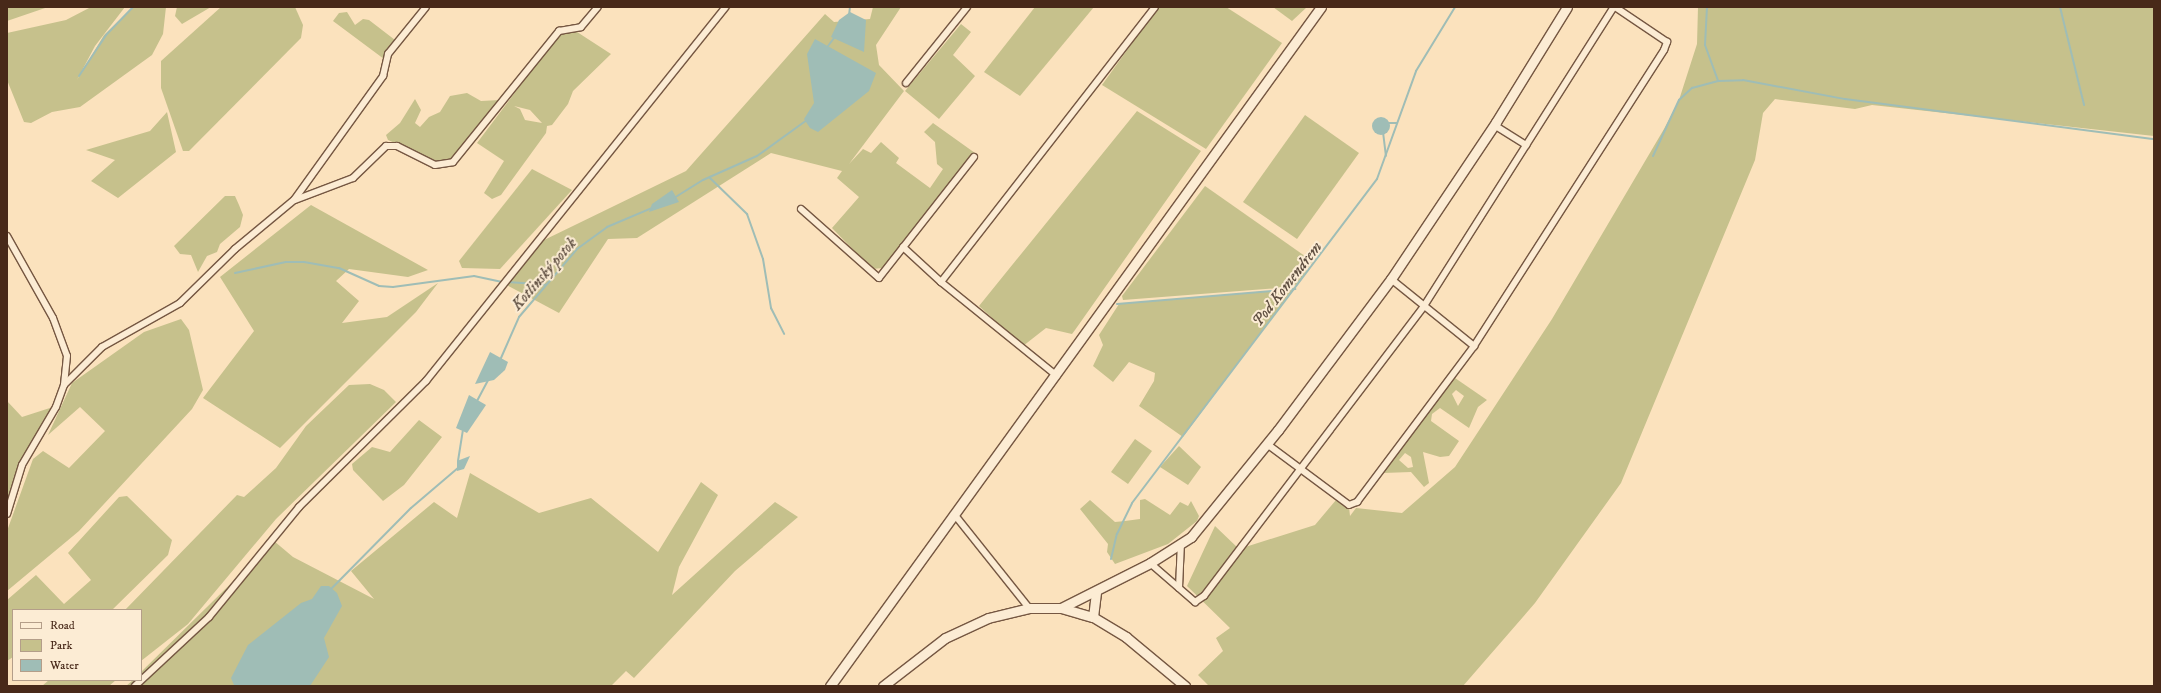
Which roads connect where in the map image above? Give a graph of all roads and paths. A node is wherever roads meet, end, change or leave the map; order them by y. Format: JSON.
{"nodes":[{"id":1,"x":426,"y":7,"type":"edge"},
{"id":2,"x":598,"y":7,"type":"edge"},
{"id":3,"x":726,"y":7,"type":"edge"},
{"id":4,"x":968,"y":7,"type":"edge"},
{"id":5,"x":1156,"y":7,"type":"edge"},
{"id":6,"x":1321,"y":7,"type":"edge"},
{"id":7,"x":1567,"y":7,"type":"edge"},
{"id":8,"x":1614,"y":7,"type":"edge"},
{"id":9,"x":906,"y":83,"type":"dead end"},
{"id":10,"x":1494,"y":125,"type":"junction"},
{"id":11,"x":1526,"y":145,"type":"junction"},
{"id":12,"x":974,"y":157,"type":"dead end"},
{"id":13,"x":294,"y":200,"type":"junction"},
{"id":14,"x":802,"y":209,"type":"dead end"},
{"id":15,"x":7,"y":236,"type":"edge"},
{"id":16,"x":903,"y":247,"type":"junction"},
{"id":17,"x":1391,"y":279,"type":"junction"},
{"id":18,"x":941,"y":282,"type":"junction"},
{"id":19,"x":1424,"y":306,"type":"junction"},
{"id":20,"x":1474,"y":346,"type":"junction"},
{"id":21,"x":1057,"y":376,"type":"junction"},
{"id":22,"x":64,"y":385,"type":"junction"},
{"id":23,"x":1267,"y":444,"type":"junction"},
{"id":24,"x":1300,"y":469,"type":"junction"},
{"id":25,"x":7,"y":514,"type":"edge"},
{"id":26,"x":954,"y":514,"type":"junction"},
{"id":27,"x":1181,"y":543,"type":"junction"},
{"id":28,"x":1150,"y":563,"type":"junction"},
{"id":29,"x":1179,"y":588,"type":"junction"},
{"id":30,"x":1096,"y":591,"type":"junction"},
{"id":31,"x":1029,"y":608,"type":"junction"},
{"id":32,"x":1062,"y":608,"type":"junction"},
{"id":33,"x":1093,"y":617,"type":"junction"},
{"id":34,"x":142,"y":679,"type":"edge"},
{"id":35,"x":830,"y":686,"type":"edge"},
{"id":36,"x":883,"y":686,"type":"edge"},
{"id":37,"x":1185,"y":686,"type":"edge"}],
"edges":[{"from":1,"to":13,"type":"street"},
{"from":2,"to":13,"type":"street"},
{"from":3,"to":34,"type":"street"},
{"from":4,"to":9,"type":"street"},
{"from":5,"to":18,"type":"street"},
{"from":6,"to":21,"type":"street"},
{"from":7,"to":10,"type":"street"},
{"from":8,"to":11,"type":"street"},
{"from":8,"to":20,"type":"street"},
{"from":10,"to":11,"type":"street"},
{"from":10,"to":17,"type":"street"},
{"from":11,"to":19,"type":"street"},
{"from":12,"to":16,"type":"street"},
{"from":13,"to":22,"type":"street"},
{"from":14,"to":16,"type":"street"},
{"from":15,"to":22,"type":"street"},
{"from":16,"to":18,"type":"street"},
{"from":17,"to":19,"type":"street"},
{"from":17,"to":23,"type":"street"},
{"from":18,"to":21,"type":"street"},
{"from":19,"to":20,"type":"street"},
{"from":19,"to":24,"type":"street"},
{"from":20,"to":24,"type":"street"},
{"from":21,"to":26,"type":"street"},
{"from":22,"to":25,"type":"street"},
{"from":23,"to":24,"type":"street"},
{"from":23,"to":27,"type":"street"},
{"from":24,"to":29,"type":"street"},
{"from":26,"to":31,"type":"street"},
{"from":26,"to":35,"type":"street"},
{"from":27,"to":28,"type":"street"},
{"from":27,"to":29,"type":"street"},
{"from":28,"to":29,"type":"street"},
{"from":28,"to":30,"type":"street"},
{"from":30,"to":32,"type":"street"},
{"from":30,"to":33,"type":"street"},
{"from":31,"to":32,"type":"street"},
{"from":31,"to":36,"type":"street"},
{"from":32,"to":33,"type":"street"},
{"from":33,"to":37,"type":"street"}]}
